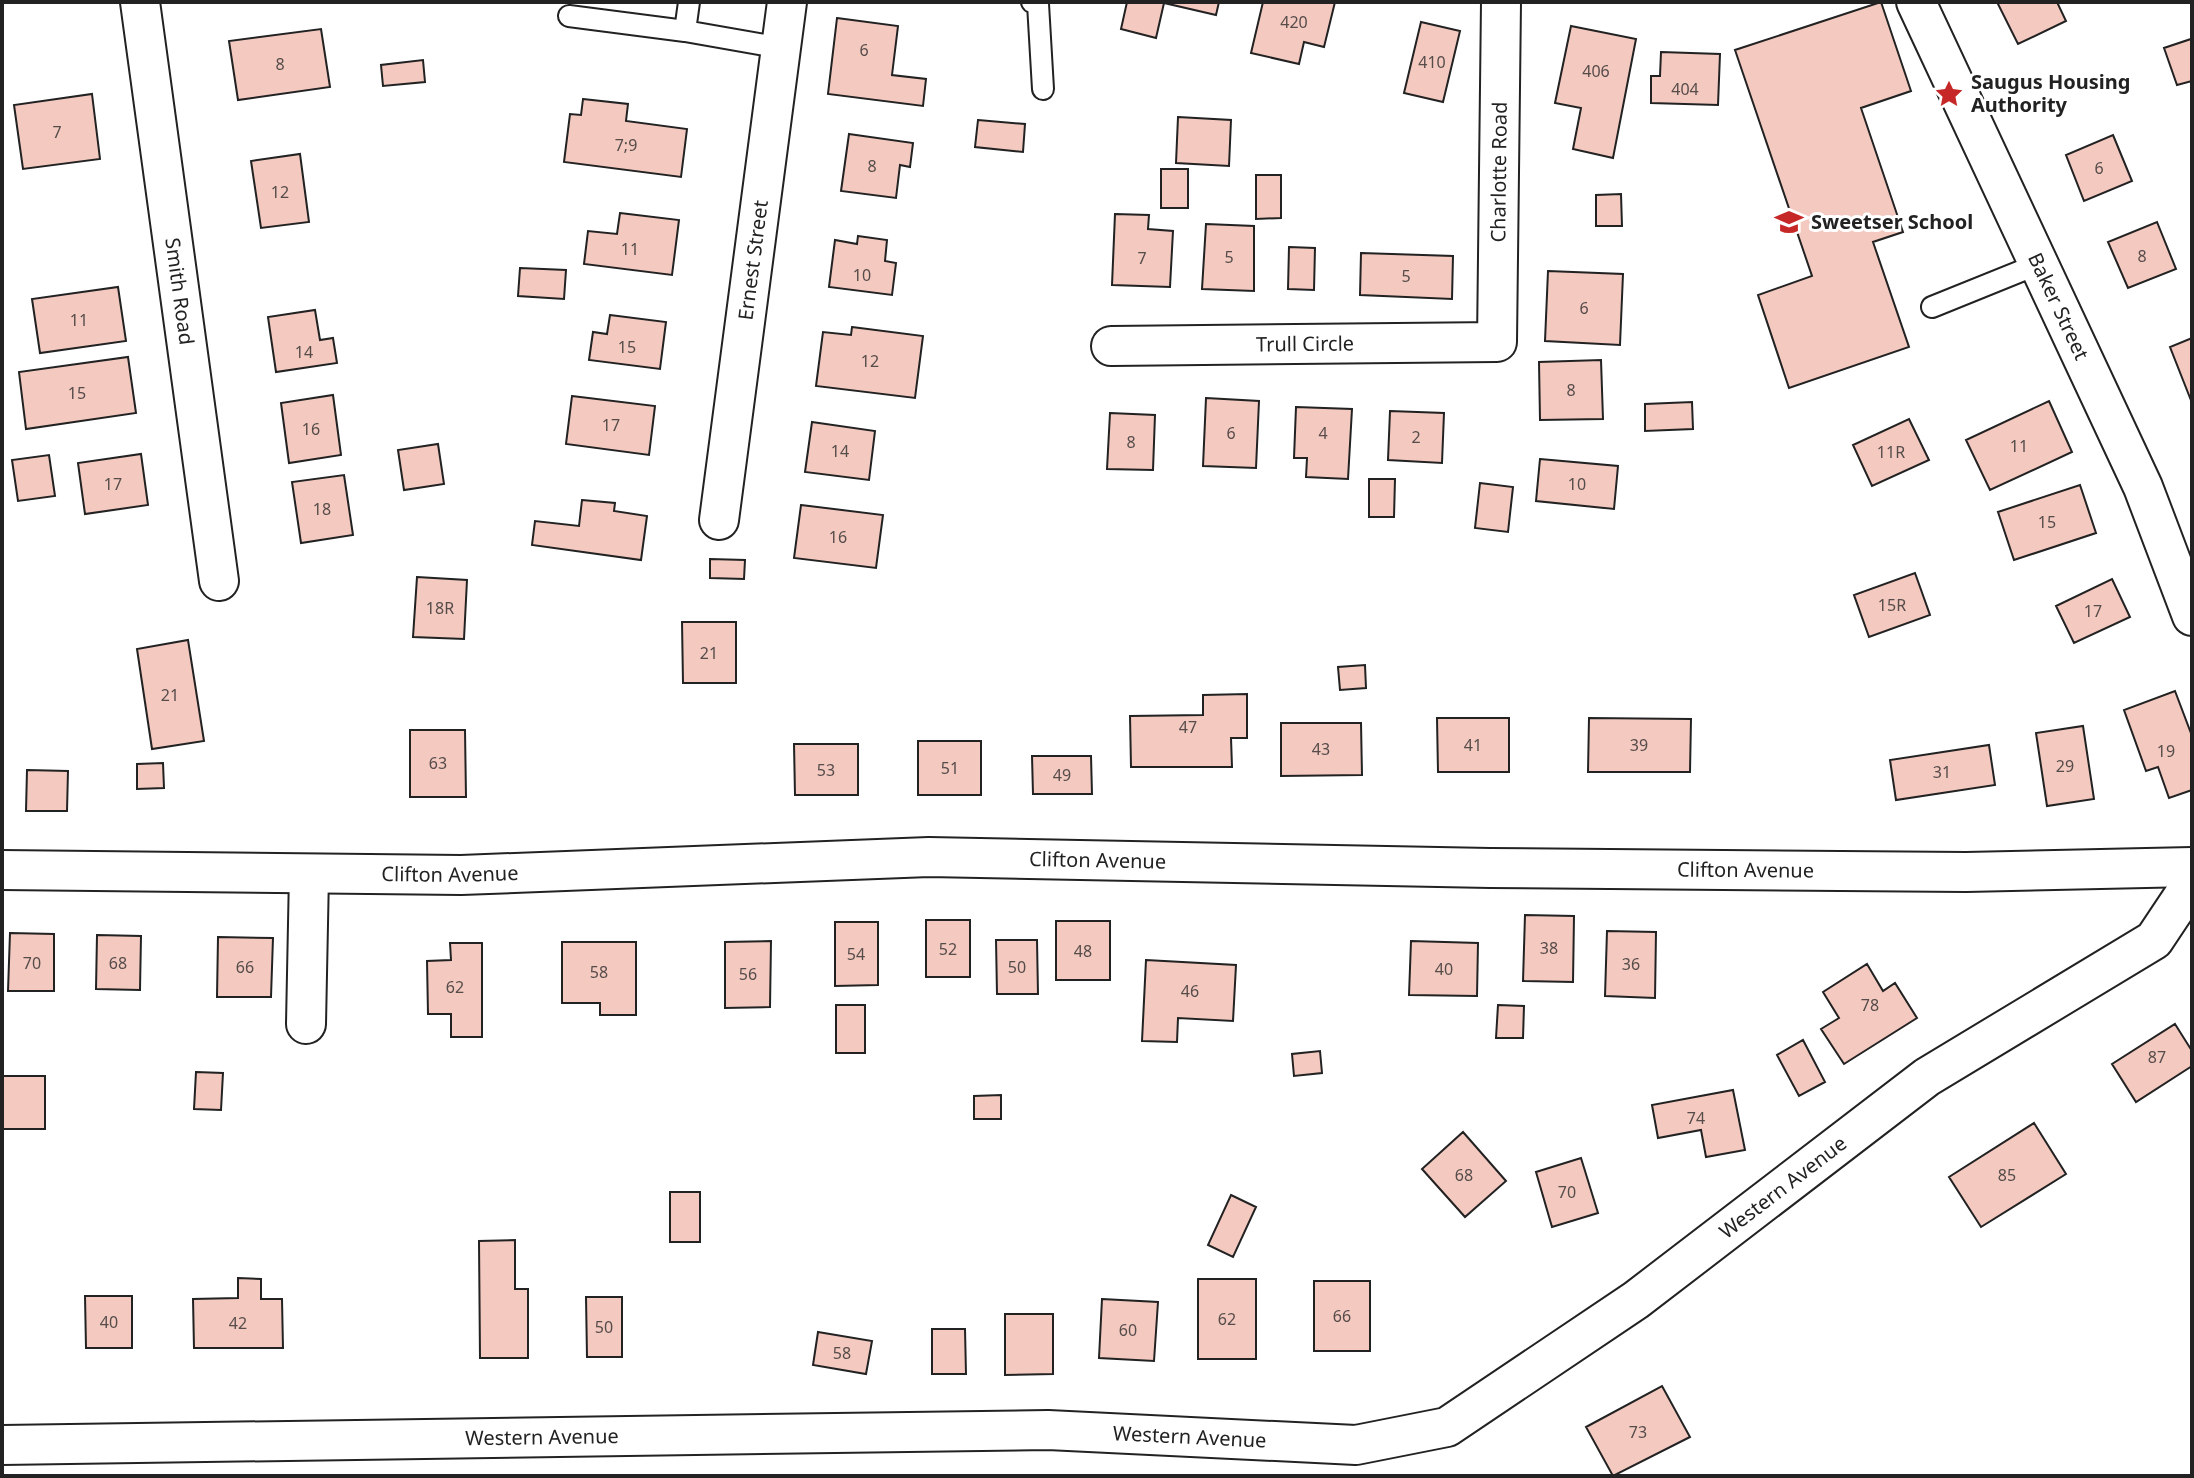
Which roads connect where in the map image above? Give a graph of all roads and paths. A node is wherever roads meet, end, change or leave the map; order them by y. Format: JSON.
{"nodes":[{"id":1,"x":140,"y":2,"type":"edge"},
{"id":2,"x":689,"y":2,"type":"edge"},
{"id":3,"x":787,"y":2,"type":"edge"},
{"id":4,"x":1032,"y":2,"type":"edge"},
{"id":5,"x":1501,"y":2,"type":"edge"},
{"id":6,"x":1916,"y":2,"type":"edge"},
{"id":7,"x":569,"y":16,"type":"dead end"},
{"id":8,"x":685,"y":31,"type":"junction"},
{"id":9,"x":782,"y":48,"type":"junction"},
{"id":10,"x":1043,"y":89,"type":"dead end"},
{"id":11,"x":2036,"y":265,"type":"junction"},
{"id":12,"x":1932,"y":307,"type":"dead end"},
{"id":13,"x":1497,"y":342,"type":"joint"},
{"id":14,"x":1111,"y":346,"type":"dead end"},
{"id":15,"x":719,"y":520,"type":"dead end"},
{"id":16,"x":2181,"y":554,"type":"edge"},
{"id":17,"x":219,"y":581,"type":"dead end"},
{"id":18,"x":2192,"y":616,"type":"edge"},
{"id":19,"x":2192,"y":867,"type":"edge"},
{"id":20,"x":2,"y":870,"type":"edge"},
{"id":21,"x":309,"y":874,"type":"junction"},
{"id":22,"x":2192,"y":883,"type":"edge"},
{"id":23,"x":306,"y":1024,"type":"dead end"},
{"id":24,"x":2,"y":1445,"type":"edge"},
{"id":25,"x":1361,"y":1460,"type":"edge"}],
"edges":[{"from":1,"to":17,"type":"street","name":"Smith Road"},
{"from":2,"to":8,"type":"lane"},
{"from":3,"to":9,"type":"street","name":"Ernest Street"},
{"from":4,"to":10,"type":"lane"},
{"from":5,"to":13,"type":"street","name":"Charlotte Road"},
{"from":6,"to":11,"type":"street","name":"Baker Street"},
{"from":7,"to":8,"type":"lane"},
{"from":8,"to":9,"type":"lane"},
{"from":9,"to":15,"type":"street","name":"Ernest Street"},
{"from":11,"to":12,"type":"lane"},
{"from":11,"to":16,"type":"street","name":"Baker Street"},
{"from":13,"to":14,"type":"street","name":"Trull Circle"},
{"from":16,"to":18,"type":"street","name":"Baker Street"},
{"from":19,"to":21,"type":"street","name":"Clifton Avenue"},
{"from":20,"to":21,"type":"street","name":"Clifton Avenue"},
{"from":21,"to":23,"type":"street"},
{"from":22,"to":25,"type":"street","name":"Western Avenue"},
{"from":24,"to":25,"type":"street","name":"Western Avenue"}]}
